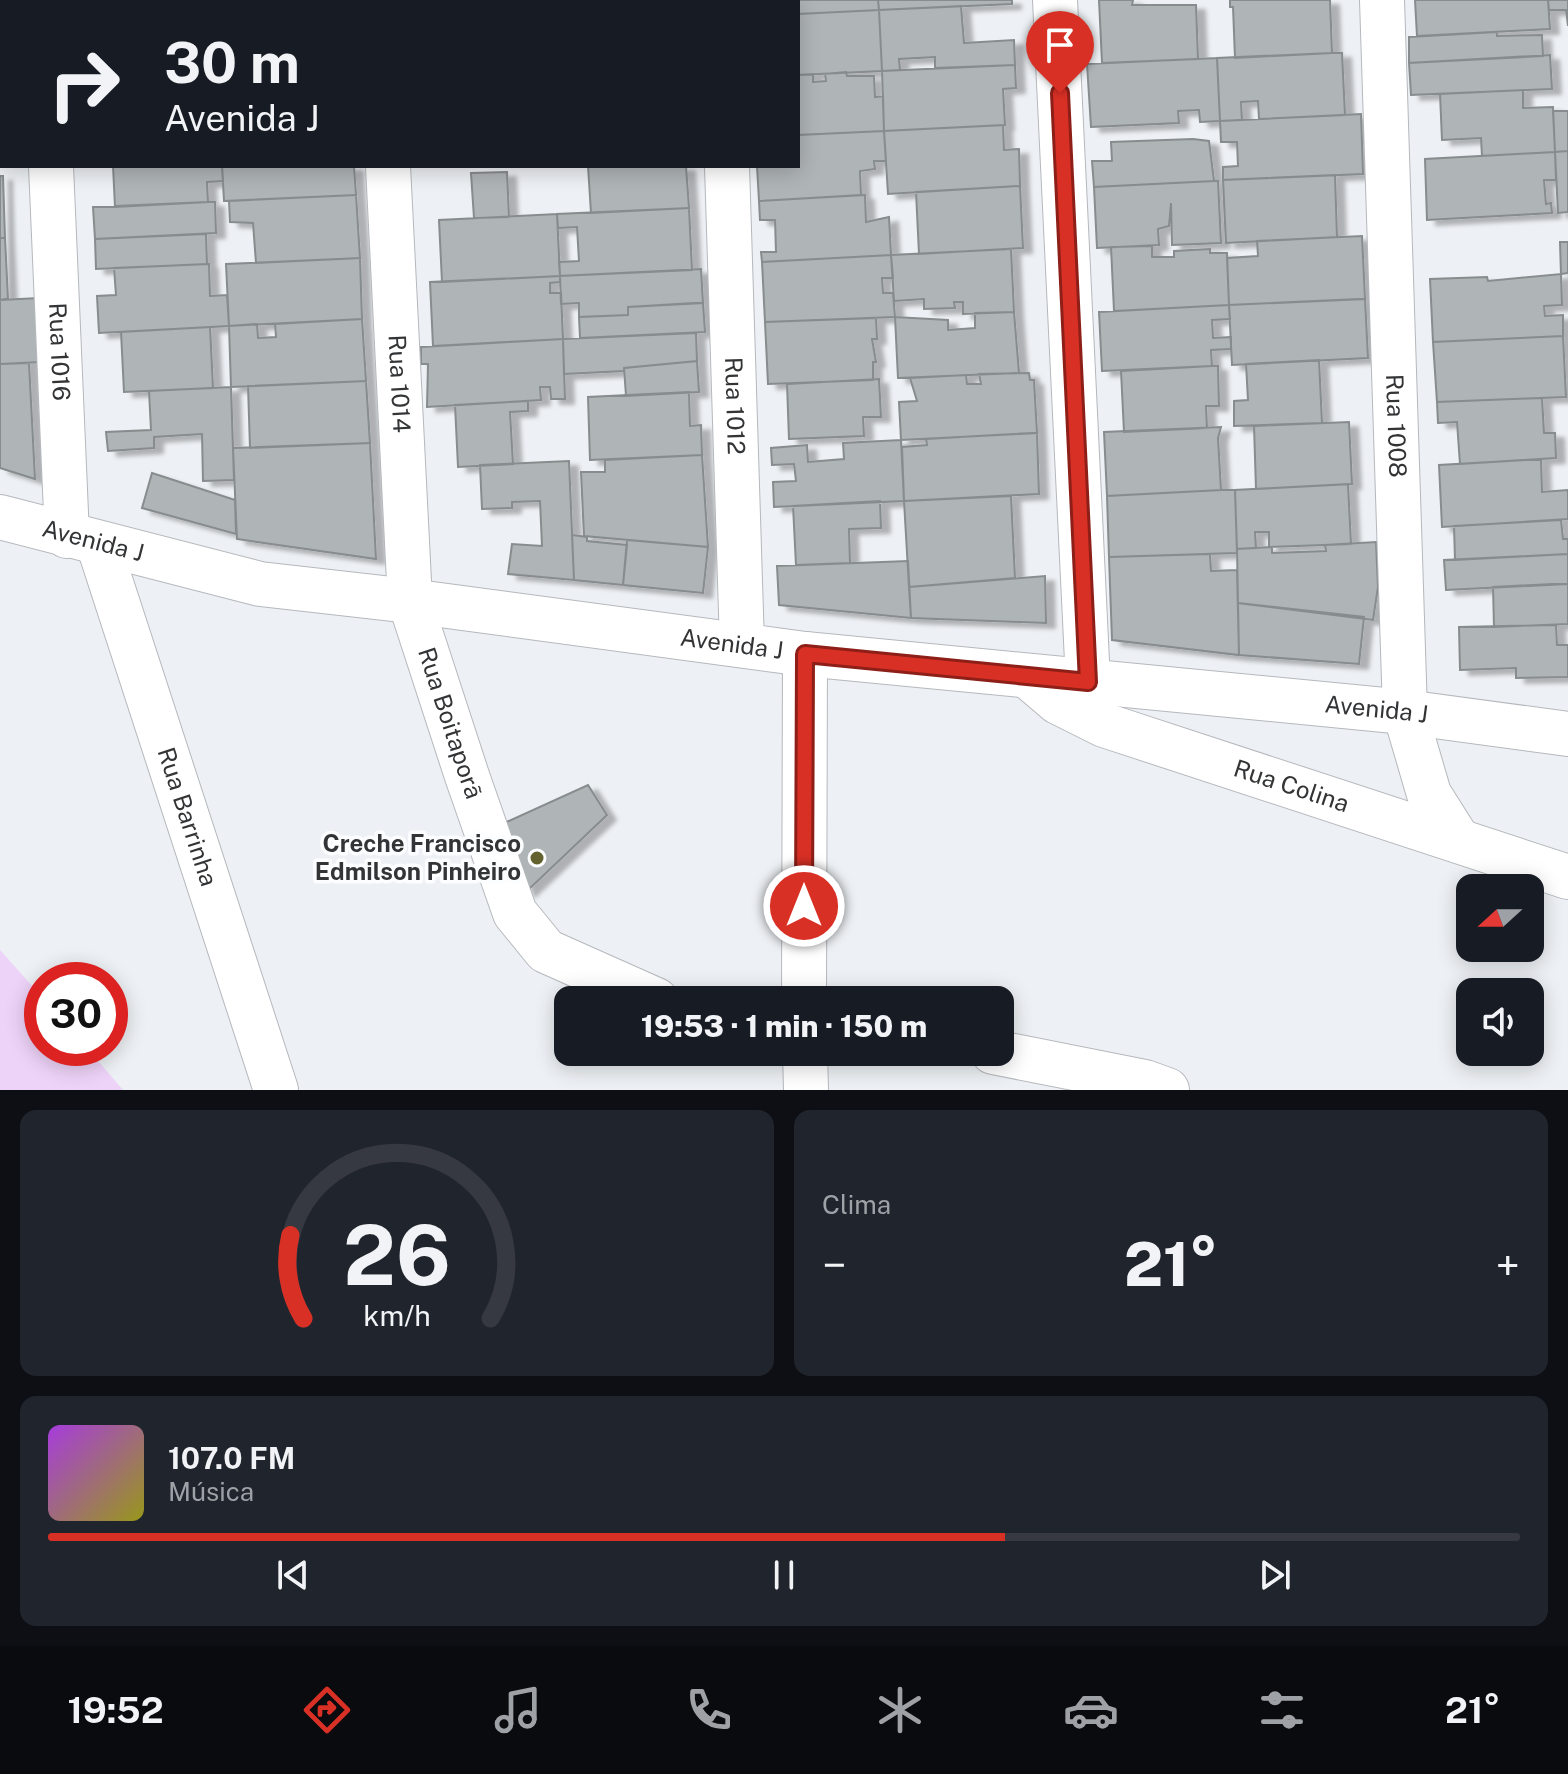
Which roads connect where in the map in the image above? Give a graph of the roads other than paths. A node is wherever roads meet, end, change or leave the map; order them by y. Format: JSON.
{"nodes":[{"id":1,"x":1055,"y":0,"type":"edge"},
{"id":2,"x":1382,"y":0,"type":"edge"},
{"id":3,"x":51,"y":168,"type":"edge"},
{"id":4,"x":388,"y":168,"type":"edge"},
{"id":5,"x":727,"y":168,"type":"edge"},
{"id":6,"x":0,"y":517,"type":"edge"},
{"id":7,"x":83,"y":540,"type":"junction"},
{"id":8,"x":410,"y":601,"type":"junction"},
{"id":9,"x":742,"y":645,"type":"junction"},
{"id":10,"x":805,"y":654,"type":"junction"},
{"id":11,"x":1026,"y":675,"type":"junction"},
{"id":12,"x":1088,"y":682,"type":"junction"},
{"id":13,"x":1405,"y":712,"type":"junction"},
{"id":14,"x":1568,"y":734,"type":"edge"},
{"id":15,"x":1458,"y":840,"type":"junction"},
{"id":16,"x":1568,"y":877,"type":"edge"},
{"id":17,"x":625,"y":986,"type":"edge"},
{"id":18,"x":804,"y":986,"type":"edge"},
{"id":19,"x":1014,"y":1056,"type":"edge"},
{"id":20,"x":805,"y":1066,"type":"edge"},
{"id":21,"x":276,"y":1090,"type":"edge"},
{"id":22,"x":806,"y":1090,"type":"edge"},
{"id":23,"x":1167,"y":1090,"type":"edge"}],
"edges":[{"from":1,"to":12,"type":"street"},
{"from":2,"to":13,"type":"street","name":"Rua 1008"},
{"from":3,"to":7,"type":"street","name":"Rua 1016"},
{"from":4,"to":8,"type":"street","name":"Rua 1014"},
{"from":5,"to":9,"type":"street","name":"Rua 1012"},
{"from":6,"to":7,"type":"street","name":"Avenida J"},
{"from":7,"to":8,"type":"street","name":"Avenida J"},
{"from":7,"to":21,"type":"street","name":"Rua Barrinha"},
{"from":8,"to":9,"type":"street","name":"Avenida J"},
{"from":8,"to":17,"type":"street","name":"Rua Boitaporã"},
{"from":9,"to":10,"type":"street","name":"Avenida J"},
{"from":10,"to":11,"type":"street","name":"Avenida J"},
{"from":10,"to":18,"type":"street"},
{"from":11,"to":12,"type":"street","name":"Avenida J"},
{"from":11,"to":15,"type":"street","name":"Rua Colina"},
{"from":12,"to":13,"type":"street","name":"Avenida J"},
{"from":13,"to":14,"type":"street","name":"Avenida J"},
{"from":13,"to":15,"type":"street","name":"Rua 1008"},
{"from":15,"to":16,"type":"street","name":"Rua Colina"},
{"from":19,"to":23,"type":"street"},
{"from":20,"to":22,"type":"street"}]}
